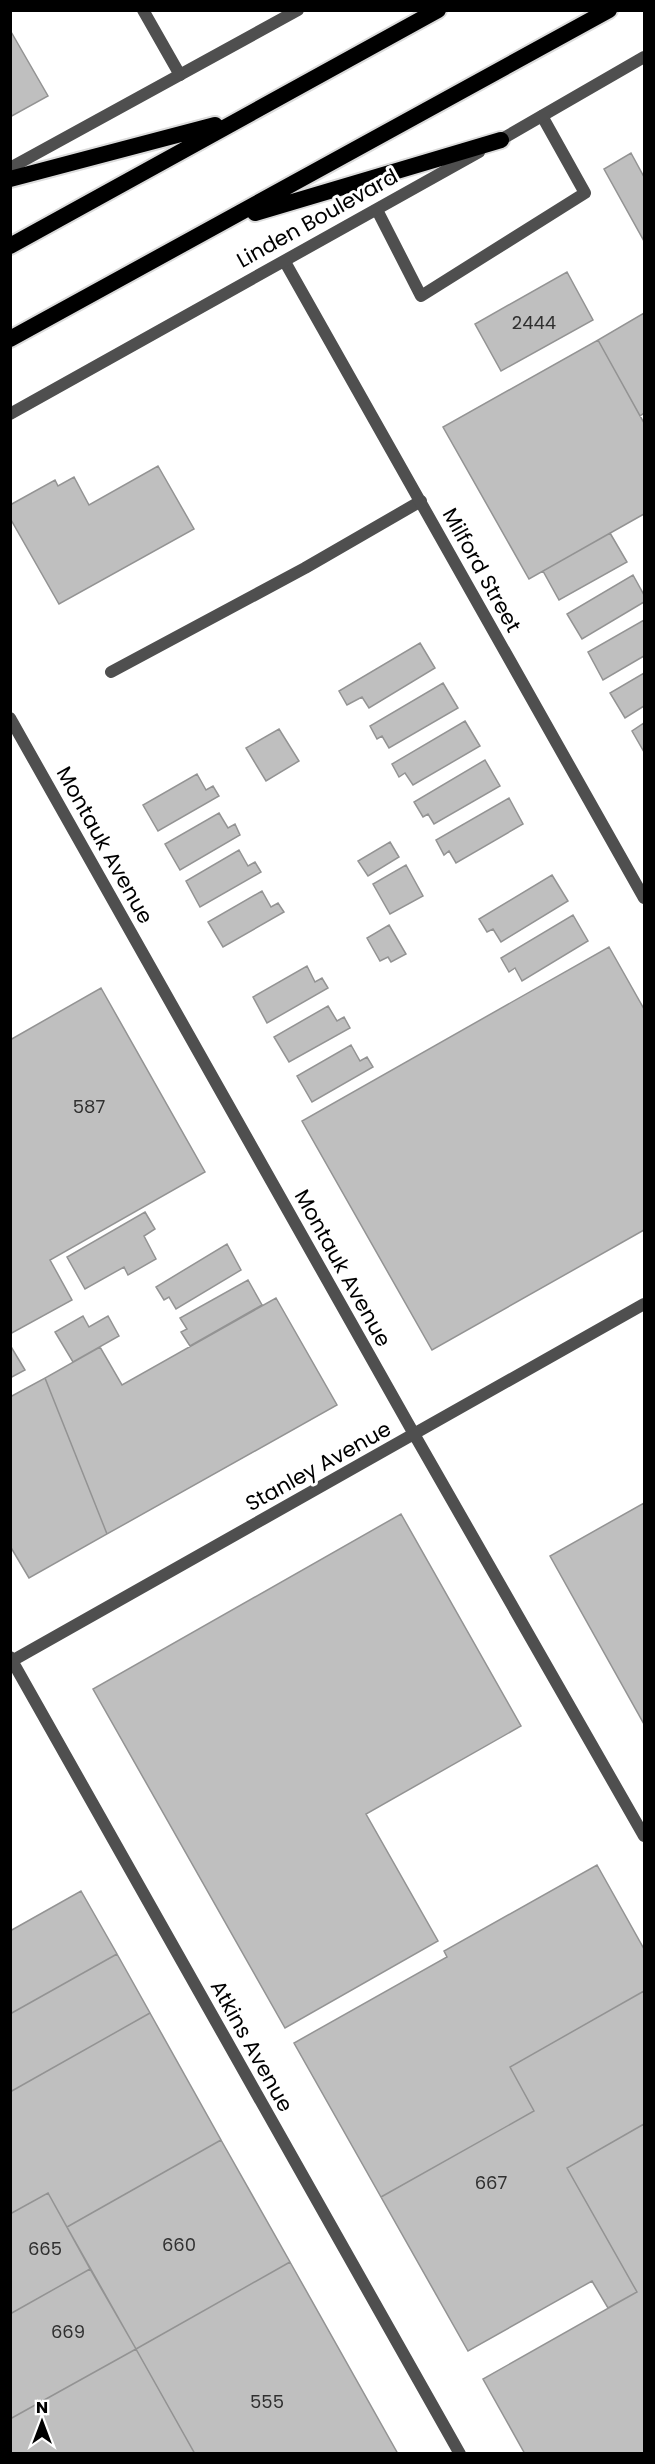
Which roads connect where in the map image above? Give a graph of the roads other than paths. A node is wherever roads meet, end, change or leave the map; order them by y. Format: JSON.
{"nodes":[{"id":1,"x":143,"y":10,"type":"edge"},
{"id":2,"x":298,"y":10,"type":"edge"},
{"id":3,"x":438,"y":10,"type":"edge"},
{"id":4,"x":609,"y":10,"type":"edge"},
{"id":5,"x":645,"y":57,"type":"edge"},
{"id":6,"x":180,"y":75,"type":"junction"},
{"id":7,"x":542,"y":116,"type":"junction"},
{"id":8,"x":239,"y":119,"type":"junction"},
{"id":9,"x":501,"y":140,"type":"junction"},
{"id":10,"x":10,"y":168,"type":"edge"},
{"id":11,"x":10,"y":179,"type":"edge"},
{"id":12,"x":377,"y":210,"type":"junction"},
{"id":13,"x":222,"y":223,"type":"junction"},
{"id":14,"x":10,"y":246,"type":"edge"},
{"id":15,"x":285,"y":262,"type":"junction"},
{"id":16,"x":10,"y":339,"type":"edge"},
{"id":17,"x":10,"y":414,"type":"edge"},
{"id":18,"x":421,"y":501,"type":"junction"},
{"id":19,"x":111,"y":672,"type":"dead end"},
{"id":20,"x":10,"y":718,"type":"edge"},
{"id":21,"x":645,"y":898,"type":"edge"},
{"id":22,"x":645,"y":1304,"type":"edge"},
{"id":23,"x":414,"y":1434,"type":"junction"},
{"id":24,"x":11,"y":1660,"type":"edge"},
{"id":25,"x":645,"y":1836,"type":"edge"},
{"id":26,"x":460,"y":2454,"type":"edge"}],
"edges":[{"from":1,"to":6,"type":"street"},
{"from":2,"to":6,"type":"street"},
{"from":3,"to":8,"type":"highway"},
{"from":4,"to":13,"type":"highway","name":"Linden Boulevard"},
{"from":5,"to":7,"type":"street","name":"Linden Boulevard"},
{"from":6,"to":10,"type":"street"},
{"from":7,"to":9,"type":"street","name":"Linden Boulevard"},
{"from":7,"to":12,"type":"street"},
{"from":8,"to":11,"type":"highway"},
{"from":8,"to":14,"type":"highway"},
{"from":9,"to":12,"type":"street","name":"Linden Boulevard"},
{"from":9,"to":13,"type":"highway"},
{"from":12,"to":15,"type":"street","name":"Linden Boulevard"},
{"from":13,"to":16,"type":"highway","name":"Linden Boulevard"},
{"from":15,"to":17,"type":"street","name":"Linden Boulevard"},
{"from":15,"to":18,"type":"street","name":"Milford Street"},
{"from":18,"to":19,"type":"street"},
{"from":18,"to":21,"type":"street","name":"Milford Street"},
{"from":20,"to":23,"type":"street","name":"Montauk Avenue"},
{"from":22,"to":23,"type":"street","name":"Stanley Avenue"},
{"from":23,"to":24,"type":"street","name":"Stanley Avenue"},
{"from":23,"to":25,"type":"street","name":"Montauk Avenue"},
{"from":24,"to":26,"type":"street","name":"Atkins Avenue"}]}
